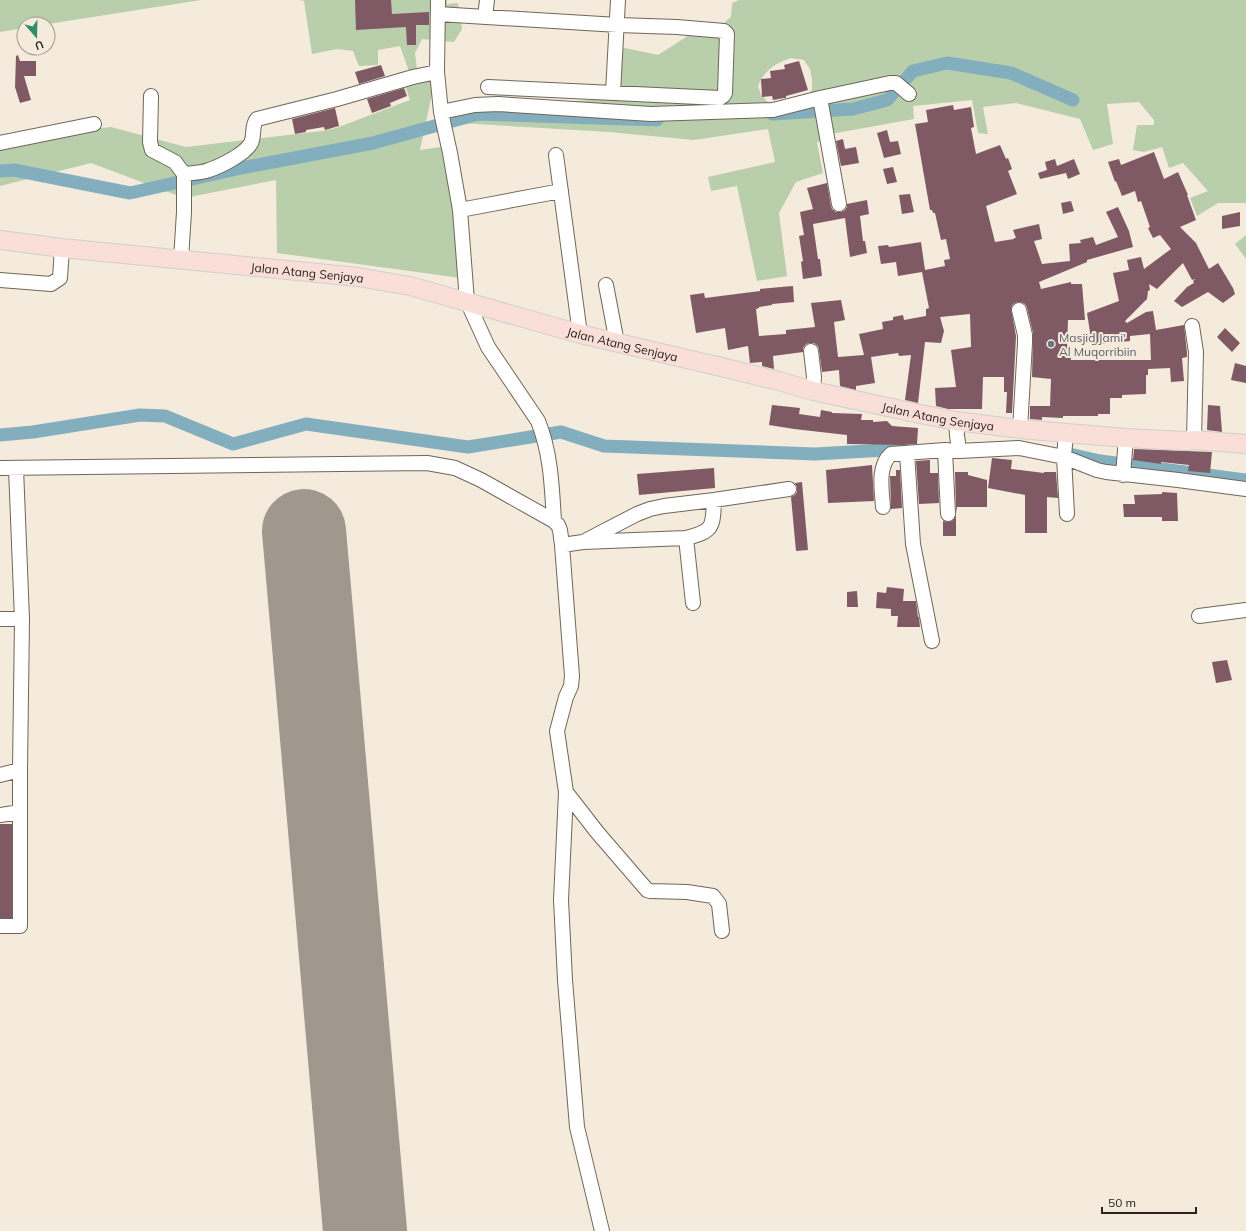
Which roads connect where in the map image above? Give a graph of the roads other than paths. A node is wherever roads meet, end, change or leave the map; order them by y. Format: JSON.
{"nodes":[{"id":1,"x":487,"y":0,"type":"edge"},
{"id":2,"x":618,"y":0,"type":"edge"},
{"id":3,"x":438,"y":7,"type":"edge"},
{"id":4,"x":485,"y":16,"type":"junction"},
{"id":5,"x":618,"y":25,"type":"junction"},
{"id":6,"x":437,"y":72,"type":"junction"},
{"id":7,"x":488,"y":87,"type":"dead end"},
{"id":8,"x":613,"y":93,"type":"junction"},
{"id":9,"x":909,"y":94,"type":"dead end"},
{"id":10,"x":151,"y":96,"type":"dead end"},
{"id":11,"x":821,"y":100,"type":"junction"},
{"id":12,"x":442,"y":115,"type":"junction"},
{"id":13,"x":94,"y":124,"type":"dead end"},
{"id":14,"x":0,"y":143,"type":"edge"},
{"id":15,"x":556,"y":156,"type":"dead end"},
{"id":16,"x":184,"y":176,"type":"junction"},
{"id":17,"x":561,"y":191,"type":"junction"},
{"id":18,"x":839,"y":204,"type":"dead end"},
{"id":19,"x":460,"y":210,"type":"junction"},
{"id":20,"x":0,"y":240,"type":"edge"},
{"id":21,"x":62,"y":248,"type":"junction"},
{"id":22,"x":181,"y":260,"type":"junction"},
{"id":23,"x":0,"y":280,"type":"edge"},
{"id":24,"x":606,"y":285,"type":"dead end"},
{"id":25,"x":467,"y":301,"type":"junction"},
{"id":26,"x":1018,"y":310,"type":"dead end"},
{"id":27,"x":1192,"y":326,"type":"dead end"},
{"id":28,"x":580,"y":334,"type":"junction"},
{"id":29,"x":617,"y":342,"type":"junction"},
{"id":30,"x":811,"y":351,"type":"dead end"},
{"id":31,"x":813,"y":391,"type":"junction"},
{"id":32,"x":1020,"y":429,"type":"junction"},
{"id":33,"x":1066,"y":435,"type":"junction"},
{"id":34,"x":1194,"y":440,"type":"junction"},
{"id":35,"x":955,"y":441,"type":"junction"},
{"id":36,"x":1246,"y":444,"type":"edge"},
{"id":37,"x":1126,"y":446,"type":"junction"},
{"id":38,"x":907,"y":453,"type":"junction"},
{"id":39,"x":1065,"y":455,"type":"junction"},
{"id":40,"x":0,"y":468,"type":"edge"},
{"id":41,"x":16,"y":468,"type":"junction"},
{"id":42,"x":1124,"y":472,"type":"junction"},
{"id":43,"x":789,"y":489,"type":"dead end"},
{"id":44,"x":1246,"y":489,"type":"edge"},
{"id":45,"x":714,"y":500,"type":"junction"},
{"id":46,"x":883,"y":507,"type":"dead end"},
{"id":47,"x":948,"y":514,"type":"dead end"},
{"id":48,"x":1067,"y":514,"type":"dead end"},
{"id":49,"x":554,"y":521,"type":"junction"},
{"id":50,"x":686,"y":538,"type":"junction"},
{"id":51,"x":583,"y":542,"type":"junction"},
{"id":52,"x":562,"y":545,"type":"junction"},
{"id":53,"x":693,"y":603,"type":"dead end"},
{"id":54,"x":1246,"y":610,"type":"edge"},
{"id":55,"x":1199,"y":616,"type":"dead end"},
{"id":56,"x":0,"y":619,"type":"edge"},
{"id":57,"x":22,"y":619,"type":"junction"},
{"id":58,"x":932,"y":641,"type":"dead end"},
{"id":59,"x":20,"y":770,"type":"junction"},
{"id":60,"x":0,"y":775,"type":"edge"},
{"id":61,"x":566,"y":792,"type":"junction"},
{"id":62,"x":20,"y":812,"type":"junction"},
{"id":63,"x":0,"y":815,"type":"edge"},
{"id":64,"x":0,"y":926,"type":"edge"},
{"id":65,"x":722,"y":931,"type":"dead end"},
{"id":66,"x":602,"y":1231,"type":"edge"}],
"edges":[{"from":1,"to":4,"type":"street"},
{"from":2,"to":5,"type":"street"},
{"from":3,"to":4,"type":"street"},
{"from":3,"to":6,"type":"street"},
{"from":4,"to":5,"type":"street"},
{"from":5,"to":8,"type":"street"},
{"from":5,"to":8,"type":"street"},
{"from":6,"to":12,"type":"street"},
{"from":6,"to":16,"type":"street"},
{"from":7,"to":8,"type":"street"},
{"from":9,"to":11,"type":"street"},
{"from":10,"to":16,"type":"street"},
{"from":11,"to":12,"type":"street"},
{"from":11,"to":18,"type":"street"},
{"from":12,"to":19,"type":"street"},
{"from":13,"to":14,"type":"street"},
{"from":15,"to":17,"type":"street"},
{"from":16,"to":22,"type":"street"},
{"from":17,"to":19,"type":"street"},
{"from":17,"to":28,"type":"street"},
{"from":19,"to":25,"type":"street"},
{"from":20,"to":21,"type":"main road","name":"Jalan Atang Senjaya"},
{"from":21,"to":22,"type":"main road","name":"Jalan Atang Senjaya"},
{"from":21,"to":23,"type":"street"},
{"from":22,"to":25,"type":"main road","name":"Jalan Atang Senjaya"},
{"from":24,"to":29,"type":"street"},
{"from":25,"to":28,"type":"main road","name":"Jalan Atang Senjaya"},
{"from":25,"to":49,"type":"street"},
{"from":26,"to":32,"type":"street"},
{"from":27,"to":34,"type":"street"},
{"from":28,"to":29,"type":"main road","name":"Jalan Atang Senjaya"},
{"from":29,"to":31,"type":"main road","name":"Jalan Atang Senjaya"},
{"from":30,"to":31,"type":"street"},
{"from":31,"to":35,"type":"main road","name":"Jalan Atang Senjaya"},
{"from":32,"to":33,"type":"main road","name":"Jalan Atang Senjaya"},
{"from":32,"to":35,"type":"main road","name":"Jalan Atang Senjaya"},
{"from":33,"to":37,"type":"main road","name":"Jalan Atang Senjaya"},
{"from":33,"to":39,"type":"street"},
{"from":34,"to":36,"type":"main road","name":"Jalan Atang Senjaya"},
{"from":34,"to":37,"type":"main road","name":"Jalan Atang Senjaya"},
{"from":35,"to":38,"type":"street"},
{"from":35,"to":39,"type":"street"},
{"from":35,"to":47,"type":"street"},
{"from":37,"to":42,"type":"street"},
{"from":38,"to":46,"type":"street"},
{"from":38,"to":58,"type":"street"},
{"from":39,"to":42,"type":"street"},
{"from":39,"to":48,"type":"street"},
{"from":40,"to":41,"type":"street"},
{"from":41,"to":49,"type":"street"},
{"from":41,"to":57,"type":"street"},
{"from":42,"to":44,"type":"street"},
{"from":43,"to":45,"type":"street"},
{"from":45,"to":50,"type":"street"},
{"from":45,"to":51,"type":"street"},
{"from":49,"to":52,"type":"street"},
{"from":50,"to":51,"type":"street"},
{"from":50,"to":53,"type":"street"},
{"from":51,"to":52,"type":"street"},
{"from":52,"to":61,"type":"street"},
{"from":54,"to":55,"type":"street"},
{"from":56,"to":57,"type":"street"},
{"from":57,"to":59,"type":"street"},
{"from":59,"to":60,"type":"street"},
{"from":59,"to":62,"type":"street"},
{"from":61,"to":65,"type":"street"},
{"from":61,"to":66,"type":"street"},
{"from":62,"to":63,"type":"street"},
{"from":62,"to":64,"type":"street"}]}
